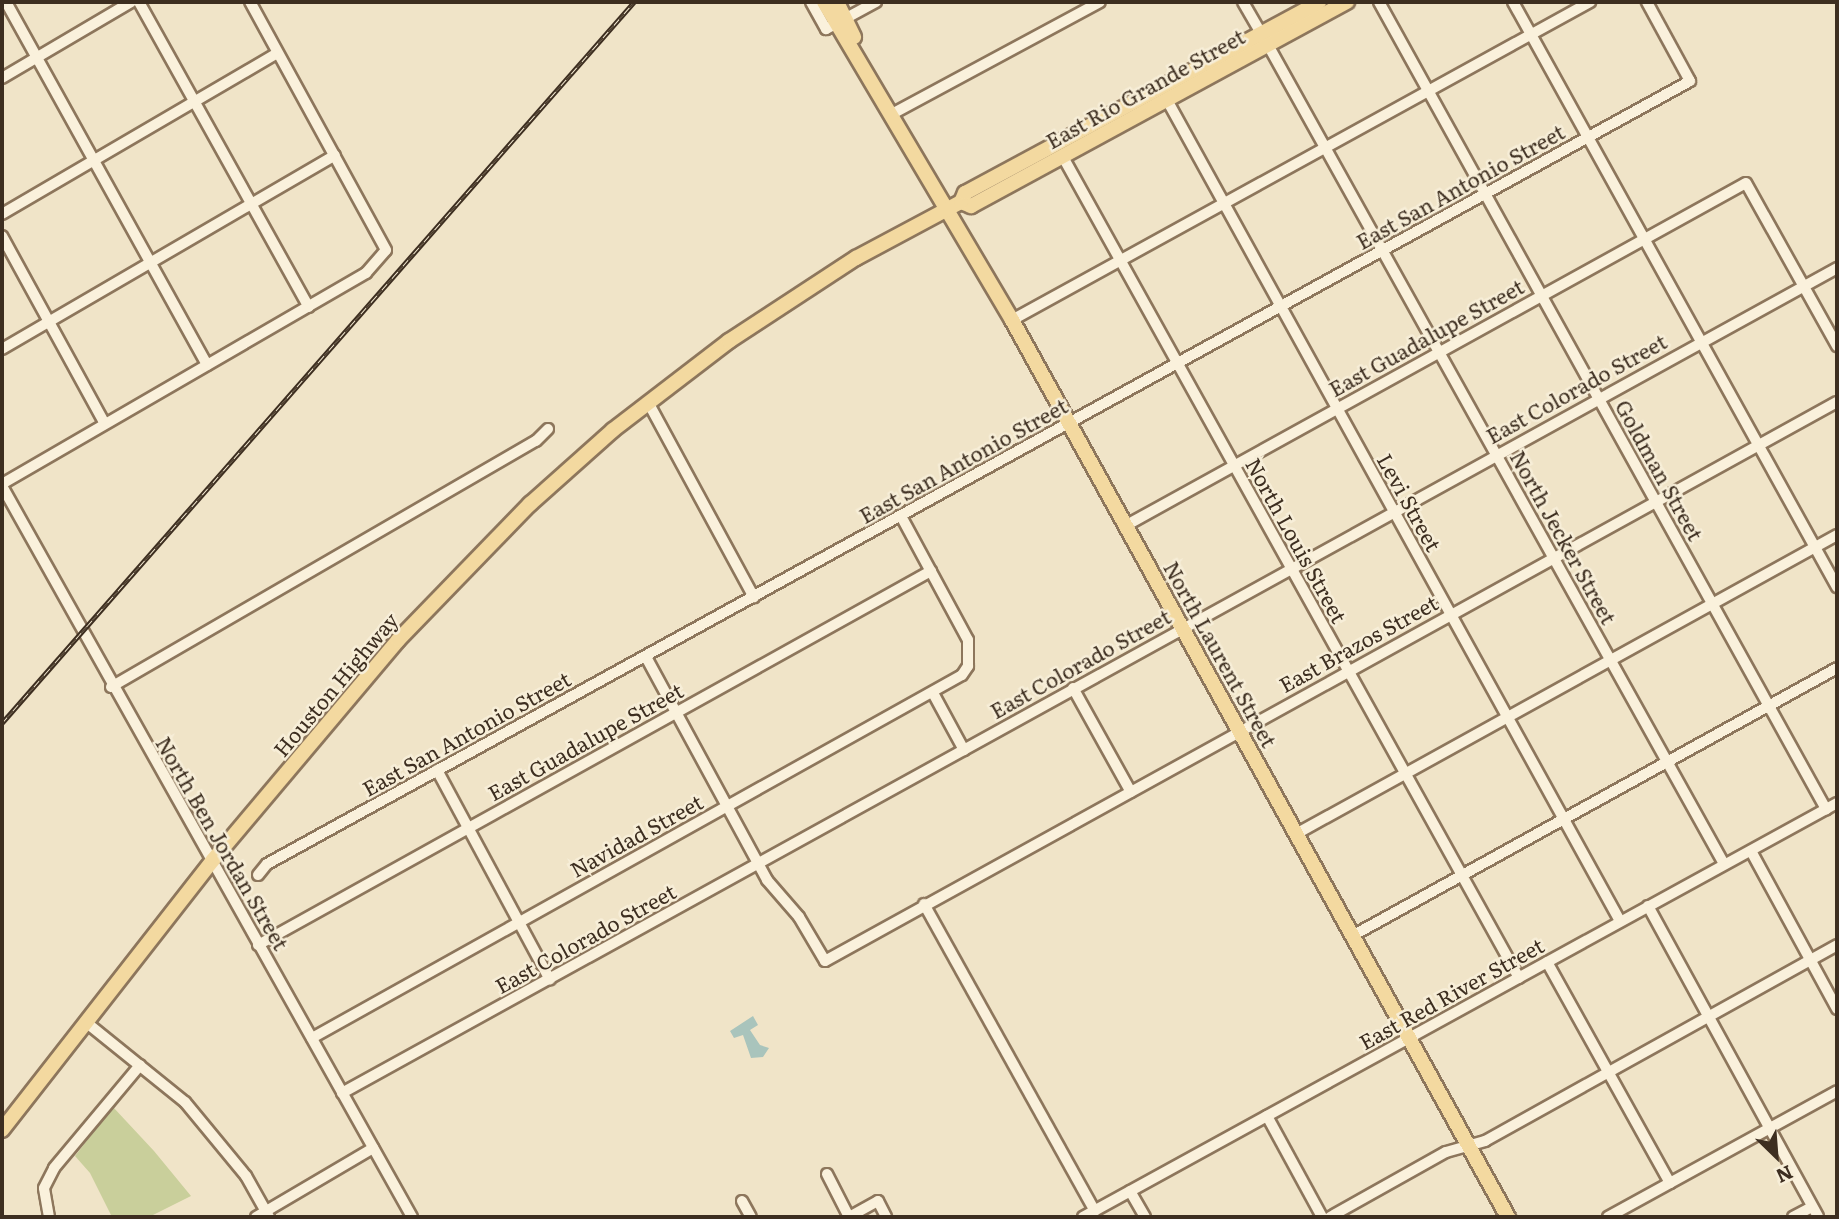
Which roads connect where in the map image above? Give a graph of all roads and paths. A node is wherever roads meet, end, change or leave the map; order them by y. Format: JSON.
{"nodes":[{"id":1,"x":6,"y":2,"type":"edge"},
{"id":2,"x":131,"y":2,"type":"edge"},
{"id":3,"x":139,"y":2,"type":"edge"},
{"id":4,"x":250,"y":2,"type":"edge"},
{"id":5,"x":811,"y":2,"type":"edge"},
{"id":6,"x":824,"y":2,"type":"edge"},
{"id":7,"x":837,"y":2,"type":"edge"},
{"id":8,"x":876,"y":2,"type":"edge"},
{"id":9,"x":1100,"y":2,"type":"edge"},
{"id":10,"x":1243,"y":2,"type":"edge"},
{"id":11,"x":1319,"y":2,"type":"edge"},
{"id":12,"x":1345,"y":2,"type":"edge"},
{"id":13,"x":1379,"y":2,"type":"edge"},
{"id":14,"x":1513,"y":2,"type":"edge"},
{"id":15,"x":1590,"y":2,"type":"edge"},
{"id":16,"x":1647,"y":2,"type":"edge"},
{"id":17,"x":844,"y":17,"type":"edge"},
{"id":18,"x":1530,"y":34,"type":"junction"},
{"id":19,"x":1265,"y":39,"type":"junction"},
{"id":20,"x":277,"y":53,"type":"junction"},
{"id":21,"x":37,"y":58,"type":"junction"},
{"id":22,"x":2,"y":78,"type":"edge"},
{"id":23,"x":1427,"y":91,"type":"junction"},
{"id":24,"x":1167,"y":100,"type":"junction"},
{"id":25,"x":195,"y":102,"type":"junction"},
{"id":26,"x":892,"y":114,"type":"junction"},
{"id":27,"x":1588,"y":137,"type":"junction"},
{"id":28,"x":1326,"y":147,"type":"junction"},
{"id":29,"x":335,"y":156,"type":"junction"},
{"id":30,"x":1063,"y":156,"type":"junction"},
{"id":31,"x":94,"y":161,"type":"junction"},
{"id":32,"x":1485,"y":194,"type":"junction"},
{"id":33,"x":961,"y":202,"type":"junction"},
{"id":34,"x":251,"y":203,"type":"junction"},
{"id":35,"x":1223,"y":203,"type":"junction"},
{"id":36,"x":947,"y":210,"type":"junction"},
{"id":37,"x":2,"y":214,"type":"edge"},
{"id":38,"x":2,"y":236,"type":"edge"},
{"id":39,"x":1644,"y":238,"type":"junction"},
{"id":40,"x":1383,"y":250,"type":"junction"},
{"id":41,"x":1121,"y":260,"type":"junction"},
{"id":42,"x":150,"y":263,"type":"junction"},
{"id":43,"x":1837,"y":268,"type":"edge"},
{"id":44,"x":1804,"y":286,"type":"junction"},
{"id":45,"x":1541,"y":296,"type":"junction"},
{"id":46,"x":1281,"y":306,"type":"junction"},
{"id":47,"x":309,"y":307,"type":"junction"},
{"id":48,"x":1012,"y":320,"type":"junction"},
{"id":49,"x":49,"y":321,"type":"junction"},
{"id":50,"x":757,"y":321,"type":"joint"},
{"id":51,"x":1700,"y":342,"type":"junction"},
{"id":52,"x":1837,"y":346,"type":"edge"},
{"id":53,"x":2,"y":349,"type":"edge"},
{"id":54,"x":1439,"y":352,"type":"junction"},
{"id":55,"x":1177,"y":364,"type":"junction"},
{"id":56,"x":207,"y":365,"type":"junction"},
{"id":57,"x":1598,"y":399,"type":"junction"},
{"id":58,"x":1837,"y":402,"type":"edge"},
{"id":59,"x":649,"y":404,"type":"junction"},
{"id":60,"x":1336,"y":409,"type":"junction"},
{"id":61,"x":105,"y":424,"type":"junction"},
{"id":62,"x":1067,"y":424,"type":"junction"},
{"id":63,"x":548,"y":429,"type":"dead end"},
{"id":64,"x":1758,"y":445,"type":"junction"},
{"id":65,"x":1496,"y":453,"type":"junction"},
{"id":66,"x":1233,"y":465,"type":"junction"},
{"id":67,"x":2,"y":485,"type":"edge"},
{"id":68,"x":1656,"y":501,"type":"junction"},
{"id":69,"x":1394,"y":512,"type":"junction"},
{"id":70,"x":901,"y":516,"type":"junction"},
{"id":71,"x":1125,"y":526,"type":"junction"},
{"id":72,"x":1837,"y":534,"type":"edge"},
{"id":73,"x":1815,"y":546,"type":"junction"},
{"id":74,"x":1553,"y":557,"type":"junction"},
{"id":75,"x":1291,"y":568,"type":"junction"},
{"id":76,"x":931,"y":571,"type":"junction"},
{"id":77,"x":1837,"y":587,"type":"edge"},
{"id":78,"x":754,"y":597,"type":"junction"},
{"id":79,"x":1712,"y":603,"type":"junction"},
{"id":80,"x":1450,"y":614,"type":"junction"},
{"id":81,"x":1182,"y":627,"type":"junction"},
{"id":82,"x":646,"y":657,"type":"junction"},
{"id":83,"x":1611,"y":660,"type":"junction"},
{"id":84,"x":1837,"y":668,"type":"edge"},
{"id":85,"x":1348,"y":670,"type":"junction"},
{"id":86,"x":111,"y":687,"type":"junction"},
{"id":87,"x":1073,"y":688,"type":"junction"},
{"id":88,"x":933,"y":693,"type":"junction"},
{"id":89,"x":1768,"y":706,"type":"junction"},
{"id":90,"x":676,"y":712,"type":"junction"},
{"id":91,"x":1508,"y":716,"type":"junction"},
{"id":92,"x":1240,"y":731,"type":"junction"},
{"id":93,"x":964,"y":750,"type":"junction"},
{"id":94,"x":1667,"y":761,"type":"junction"},
{"id":95,"x":437,"y":770,"type":"junction"},
{"id":96,"x":1404,"y":774,"type":"junction"},
{"id":97,"x":1131,"y":792,"type":"junction"},
{"id":98,"x":1837,"y":803,"type":"edge"},
{"id":99,"x":727,"y":806,"type":"junction"},
{"id":100,"x":1826,"y":809,"type":"junction"},
{"id":101,"x":1565,"y":818,"type":"junction"},
{"id":102,"x":467,"y":828,"type":"junction"},
{"id":103,"x":1296,"y":834,"type":"junction"},
{"id":104,"x":1751,"y":851,"type":"junction"},
{"id":105,"x":213,"y":860,"type":"junction"},
{"id":106,"x":759,"y":863,"type":"junction"},
{"id":107,"x":1724,"y":864,"type":"junction"},
{"id":108,"x":258,"y":875,"type":"dead end"},
{"id":109,"x":1461,"y":876,"type":"junction"},
{"id":110,"x":924,"y":904,"type":"junction"},
{"id":111,"x":1648,"y":906,"type":"junction"},
{"id":112,"x":1620,"y":921,"type":"junction"},
{"id":113,"x":519,"y":923,"type":"junction"},
{"id":114,"x":1352,"y":936,"type":"junction"},
{"id":115,"x":258,"y":945,"type":"junction"},
{"id":116,"x":1837,"y":945,"type":"edge"},
{"id":117,"x":1810,"y":960,"type":"junction"},
{"id":118,"x":1547,"y":962,"type":"junction"},
{"id":119,"x":1519,"y":978,"type":"junction"},
{"id":120,"x":551,"y":980,"type":"junction"},
{"id":121,"x":1837,"y":1009,"type":"edge"},
{"id":122,"x":1710,"y":1015,"type":"junction"},
{"id":123,"x":87,"y":1023,"type":"junction"},
{"id":124,"x":312,"y":1038,"type":"junction"},
{"id":125,"x":1408,"y":1039,"type":"junction"},
{"id":126,"x":140,"y":1065,"type":"junction"},
{"id":127,"x":1607,"y":1073,"type":"junction"},
{"id":128,"x":1837,"y":1091,"type":"edge"},
{"id":129,"x":342,"y":1093,"type":"junction"},
{"id":130,"x":1267,"y":1116,"type":"junction"},
{"id":131,"x":1769,"y":1128,"type":"junction"},
{"id":132,"x":2,"y":1129,"type":"edge"},
{"id":133,"x":1469,"y":1147,"type":"junction"},
{"id":134,"x":373,"y":1148,"type":"junction"},
{"id":135,"x":827,"y":1174,"type":"dead end"},
{"id":136,"x":1670,"y":1183,"type":"junction"},
{"id":137,"x":1130,"y":1191,"type":"junction"},
{"id":138,"x":742,"y":1201,"type":"dead end"},
{"id":139,"x":1095,"y":1211,"type":"junction"},
{"id":140,"x":1815,"y":1212,"type":"edge"},
{"id":141,"x":264,"y":1215,"type":"edge"},
{"id":142,"x":49,"y":1217,"type":"edge"},
{"id":143,"x":412,"y":1217,"type":"edge"},
{"id":144,"x":751,"y":1217,"type":"edge"},
{"id":145,"x":849,"y":1217,"type":"edge"},
{"id":146,"x":886,"y":1217,"type":"edge"},
{"id":147,"x":1083,"y":1217,"type":"edge"},
{"id":148,"x":1144,"y":1217,"type":"edge"},
{"id":149,"x":1322,"y":1217,"type":"edge"},
{"id":150,"x":1330,"y":1217,"type":"edge"},
{"id":151,"x":1508,"y":1217,"type":"edge"},
{"id":152,"x":1608,"y":1217,"type":"edge"},
{"id":153,"x":1793,"y":1217,"type":"edge"}],
"edges":[{"from":1,"to":21,"type":"street"},
{"from":2,"to":21,"type":"street"},
{"from":3,"to":25,"type":"street"},
{"from":4,"to":20,"type":"street"},
{"from":5,"to":17,"type":"street"},
{"from":6,"to":17,"type":"main road","name":"North Laurent Street"},
{"from":7,"to":17,"type":"main road","name":"North Laurent Street"},
{"from":8,"to":17,"type":"street"},
{"from":9,"to":26,"type":"street"},
{"from":10,"to":19,"type":"street","name":"North Jecker Street"},
{"from":11,"to":19,"type":"main road","name":"East Rio Grande Street"},
{"from":12,"to":19,"type":"main road","name":"East Rio Grande Street"},
{"from":13,"to":23,"type":"street","name":"Goldman Street"},
{"from":14,"to":18,"type":"street"},
{"from":15,"to":18,"type":"street"},
{"from":16,"to":27,"type":"street","name":"East San Antonio Street"},
{"from":17,"to":26,"type":"main road","name":"North Laurent Street"},
{"from":18,"to":23,"type":"street"},
{"from":18,"to":27,"type":"street"},
{"from":19,"to":24,"type":"main road","name":"East Rio Grande Street"},
{"from":19,"to":28,"type":"street","name":"North Jecker Street"},
{"from":19,"to":33,"type":"main road","name":"East Rio Grande Street"},
{"from":20,"to":25,"type":"street"},
{"from":20,"to":29,"type":"street"},
{"from":21,"to":22,"type":"street"},
{"from":21,"to":31,"type":"street"},
{"from":23,"to":28,"type":"street"},
{"from":23,"to":32,"type":"street","name":"Goldman Street"},
{"from":24,"to":30,"type":"main road","name":"East Rio Grande Street"},
{"from":24,"to":35,"type":"street","name":"Levi Street"},
{"from":25,"to":31,"type":"street"},
{"from":25,"to":34,"type":"street"},
{"from":26,"to":36,"type":"main road","name":"North Laurent Street"},
{"from":27,"to":32,"type":"street","name":"East San Antonio Street"},
{"from":27,"to":39,"type":"street"},
{"from":28,"to":35,"type":"street"},
{"from":28,"to":40,"type":"street","name":"North Jecker Street"},
{"from":29,"to":34,"type":"street"},
{"from":29,"to":47,"type":"street"},
{"from":30,"to":33,"type":"main road","name":"East Rio Grande Street"},
{"from":30,"to":41,"type":"street","name":"North Louis Street"},
{"from":31,"to":37,"type":"street"},
{"from":31,"to":42,"type":"street"},
{"from":32,"to":40,"type":"street","name":"East San Antonio Street"},
{"from":32,"to":45,"type":"street","name":"Goldman Street"},
{"from":33,"to":36,"type":"main road","name":"East Rio Grande Street"},
{"from":34,"to":42,"type":"street"},
{"from":34,"to":47,"type":"street"},
{"from":35,"to":41,"type":"street"},
{"from":35,"to":46,"type":"street","name":"Levi Street"},
{"from":36,"to":48,"type":"main road","name":"North Laurent Street"},
{"from":36,"to":50,"type":"main road","name":"East Rio Grande Street"},
{"from":38,"to":49,"type":"street"},
{"from":39,"to":44,"type":"street","name":"East Guadalupe Street"},
{"from":39,"to":45,"type":"street","name":"East Guadalupe Street"},
{"from":39,"to":51,"type":"street"},
{"from":40,"to":46,"type":"street","name":"East San Antonio Street"},
{"from":40,"to":54,"type":"street","name":"North Jecker Street"},
{"from":41,"to":48,"type":"street"},
{"from":41,"to":55,"type":"street","name":"North Louis Street"},
{"from":42,"to":49,"type":"street"},
{"from":42,"to":56,"type":"street"},
{"from":43,"to":44,"type":"street","name":"East Colorado Street"},
{"from":44,"to":51,"type":"street","name":"East Colorado Street"},
{"from":44,"to":52,"type":"street"},
{"from":45,"to":54,"type":"street","name":"East Guadalupe Street"},
{"from":45,"to":57,"type":"street","name":"Goldman Street"},
{"from":46,"to":55,"type":"street","name":"East San Antonio Street"},
{"from":46,"to":60,"type":"street","name":"Levi Street"},
{"from":47,"to":56,"type":"street"},
{"from":48,"to":62,"type":"main road","name":"North Laurent Street"},
{"from":49,"to":53,"type":"street"},
{"from":49,"to":61,"type":"street"},
{"from":50,"to":59,"type":"main road","name":"Houston Highway"},
{"from":51,"to":57,"type":"street","name":"East Colorado Street"},
{"from":51,"to":64,"type":"street"},
{"from":54,"to":60,"type":"street","name":"East Guadalupe Street"},
{"from":54,"to":65,"type":"street","name":"North Jecker Street"},
{"from":55,"to":62,"type":"street","name":"East San Antonio Street"},
{"from":55,"to":66,"type":"street","name":"North Louis Street"},
{"from":56,"to":61,"type":"street"},
{"from":57,"to":65,"type":"street","name":"East Colorado Street"},
{"from":57,"to":68,"type":"street","name":"Goldman Street"},
{"from":58,"to":64,"type":"street","name":"East Brazos Street"},
{"from":59,"to":78,"type":"street"},
{"from":59,"to":105,"type":"main road","name":"Houston Highway"},
{"from":60,"to":66,"type":"street","name":"East Guadalupe Street"},
{"from":60,"to":69,"type":"street","name":"Levi Street"},
{"from":61,"to":67,"type":"street"},
{"from":62,"to":70,"type":"street","name":"East San Antonio Street"},
{"from":62,"to":71,"type":"main road","name":"North Laurent Street"},
{"from":63,"to":86,"type":"street"},
{"from":64,"to":68,"type":"street","name":"East Brazos Street"},
{"from":64,"to":73,"type":"street"},
{"from":65,"to":69,"type":"street","name":"East Colorado Street"},
{"from":65,"to":74,"type":"street","name":"North Jecker Street"},
{"from":66,"to":71,"type":"street","name":"East Guadalupe Street"},
{"from":66,"to":75,"type":"street","name":"North Louis Street"},
{"from":67,"to":86,"type":"street","name":"North Ben Jordan Street"},
{"from":68,"to":74,"type":"street","name":"East Brazos Street"},
{"from":68,"to":79,"type":"street","name":"Goldman Street"},
{"from":69,"to":75,"type":"street","name":"East Colorado Street"},
{"from":69,"to":80,"type":"street","name":"Levi Street"},
{"from":70,"to":76,"type":"street"},
{"from":70,"to":78,"type":"street","name":"East San Antonio Street"},
{"from":71,"to":81,"type":"main road","name":"North Laurent Street"},
{"from":72,"to":73,"type":"street"},
{"from":73,"to":77,"type":"street"},
{"from":73,"to":79,"type":"street"},
{"from":74,"to":80,"type":"street","name":"East Brazos Street"},
{"from":74,"to":83,"type":"street","name":"North Jecker Street"},
{"from":75,"to":81,"type":"street","name":"East Colorado Street"},
{"from":75,"to":85,"type":"street","name":"North Louis Street"},
{"from":76,"to":88,"type":"street","name":"Navidad Street"},
{"from":76,"to":90,"type":"street","name":"East Guadalupe Street"},
{"from":78,"to":82,"type":"street","name":"East San Antonio Street"},
{"from":79,"to":83,"type":"street"},
{"from":79,"to":89,"type":"street","name":"Goldman Street"},
{"from":80,"to":85,"type":"street","name":"East Brazos Street"},
{"from":80,"to":91,"type":"street","name":"Levi Street"},
{"from":81,"to":87,"type":"street","name":"East Colorado Street"},
{"from":81,"to":92,"type":"main road","name":"North Laurent Street"},
{"from":82,"to":90,"type":"street"},
{"from":82,"to":95,"type":"street","name":"East San Antonio Street"},
{"from":83,"to":91,"type":"street"},
{"from":83,"to":94,"type":"street","name":"North Jecker Street"},
{"from":84,"to":89,"type":"street"},
{"from":85,"to":92,"type":"street","name":"East Brazos Street"},
{"from":85,"to":96,"type":"street","name":"North Louis Street"},
{"from":86,"to":105,"type":"street","name":"North Ben Jordan Street"},
{"from":87,"to":93,"type":"street","name":"East Colorado Street"},
{"from":87,"to":97,"type":"street"},
{"from":88,"to":93,"type":"street"},
{"from":88,"to":99,"type":"street","name":"Navidad Street"},
{"from":89,"to":94,"type":"street"},
{"from":89,"to":100,"type":"street","name":"Goldman Street"},
{"from":90,"to":99,"type":"street"},
{"from":90,"to":102,"type":"street","name":"East Guadalupe Street"},
{"from":91,"to":96,"type":"street"},
{"from":91,"to":101,"type":"street","name":"Levi Street"},
{"from":92,"to":97,"type":"street","name":"East Brazos Street"},
{"from":92,"to":103,"type":"main road","name":"North Laurent Street"},
{"from":93,"to":106,"type":"street","name":"East Colorado Street"},
{"from":94,"to":101,"type":"street"},
{"from":94,"to":107,"type":"street","name":"North Jecker Street"},
{"from":95,"to":102,"type":"street"},
{"from":95,"to":108,"type":"street","name":"East San Antonio Street"},
{"from":96,"to":103,"type":"street"},
{"from":96,"to":109,"type":"street","name":"North Louis Street"},
{"from":97,"to":110,"type":"street","name":"East Brazos Street"},
{"from":98,"to":100,"type":"street","name":"East Red River Street"},
{"from":99,"to":106,"type":"street"},
{"from":99,"to":113,"type":"street","name":"Navidad Street"},
{"from":100,"to":104,"type":"street","name":"East Red River Street"},
{"from":101,"to":109,"type":"street"},
{"from":101,"to":112,"type":"street","name":"Levi Street"},
{"from":102,"to":113,"type":"street"},
{"from":102,"to":115,"type":"street","name":"East Guadalupe Street"},
{"from":103,"to":114,"type":"main road","name":"North Laurent Street"},
{"from":104,"to":107,"type":"street","name":"East Red River Street"},
{"from":104,"to":117,"type":"street"},
{"from":105,"to":115,"type":"street","name":"North Ben Jordan Street"},
{"from":105,"to":123,"type":"main road","name":"Houston Highway"},
{"from":106,"to":110,"type":"street","name":"East Brazos Street"},
{"from":106,"to":120,"type":"street","name":"East Colorado Street"},
{"from":107,"to":111,"type":"street","name":"East Red River Street"},
{"from":109,"to":114,"type":"street"},
{"from":109,"to":119,"type":"street","name":"North Louis Street"},
{"from":110,"to":139,"type":"street"},
{"from":111,"to":112,"type":"street","name":"East Red River Street"},
{"from":111,"to":122,"type":"street"},
{"from":112,"to":118,"type":"street","name":"East Red River Street"},
{"from":113,"to":120,"type":"street"},
{"from":113,"to":124,"type":"street","name":"Navidad Street"},
{"from":114,"to":125,"type":"main road","name":"North Laurent Street"},
{"from":115,"to":124,"type":"street","name":"North Ben Jordan Street"},
{"from":116,"to":117,"type":"street"},
{"from":117,"to":121,"type":"street"},
{"from":117,"to":122,"type":"street"},
{"from":118,"to":119,"type":"street","name":"East Red River Street"},
{"from":118,"to":127,"type":"street"},
{"from":119,"to":125,"type":"street","name":"East Red River Street"},
{"from":120,"to":129,"type":"street","name":"East Colorado Street"},
{"from":122,"to":127,"type":"street"},
{"from":122,"to":131,"type":"street"},
{"from":123,"to":126,"type":"street"},
{"from":123,"to":132,"type":"main road","name":"Houston Highway"},
{"from":124,"to":129,"type":"street","name":"North Ben Jordan Street"},
{"from":125,"to":130,"type":"street","name":"East Red River Street"},
{"from":125,"to":133,"type":"main road","name":"North Laurent Street"},
{"from":126,"to":141,"type":"street"},
{"from":126,"to":142,"type":"street"},
{"from":127,"to":133,"type":"street"},
{"from":127,"to":136,"type":"street"},
{"from":128,"to":131,"type":"street"},
{"from":129,"to":134,"type":"street","name":"North Ben Jordan Street"},
{"from":130,"to":137,"type":"street","name":"East Red River Street"},
{"from":130,"to":149,"type":"street"},
{"from":131,"to":136,"type":"street"},
{"from":131,"to":140,"type":"street"},
{"from":133,"to":150,"type":"street"},
{"from":133,"to":151,"type":"main road","name":"North Laurent Street"},
{"from":134,"to":141,"type":"street"},
{"from":134,"to":143,"type":"street","name":"North Ben Jordan Street"},
{"from":135,"to":145,"type":"street"},
{"from":136,"to":152,"type":"street"},
{"from":137,"to":139,"type":"street","name":"East Red River Street"},
{"from":137,"to":148,"type":"street"},
{"from":138,"to":144,"type":"street"},
{"from":139,"to":147,"type":"street","name":"East Red River Street"},
{"from":140,"to":153,"type":"street"},
{"from":145,"to":146,"type":"street"}]}
